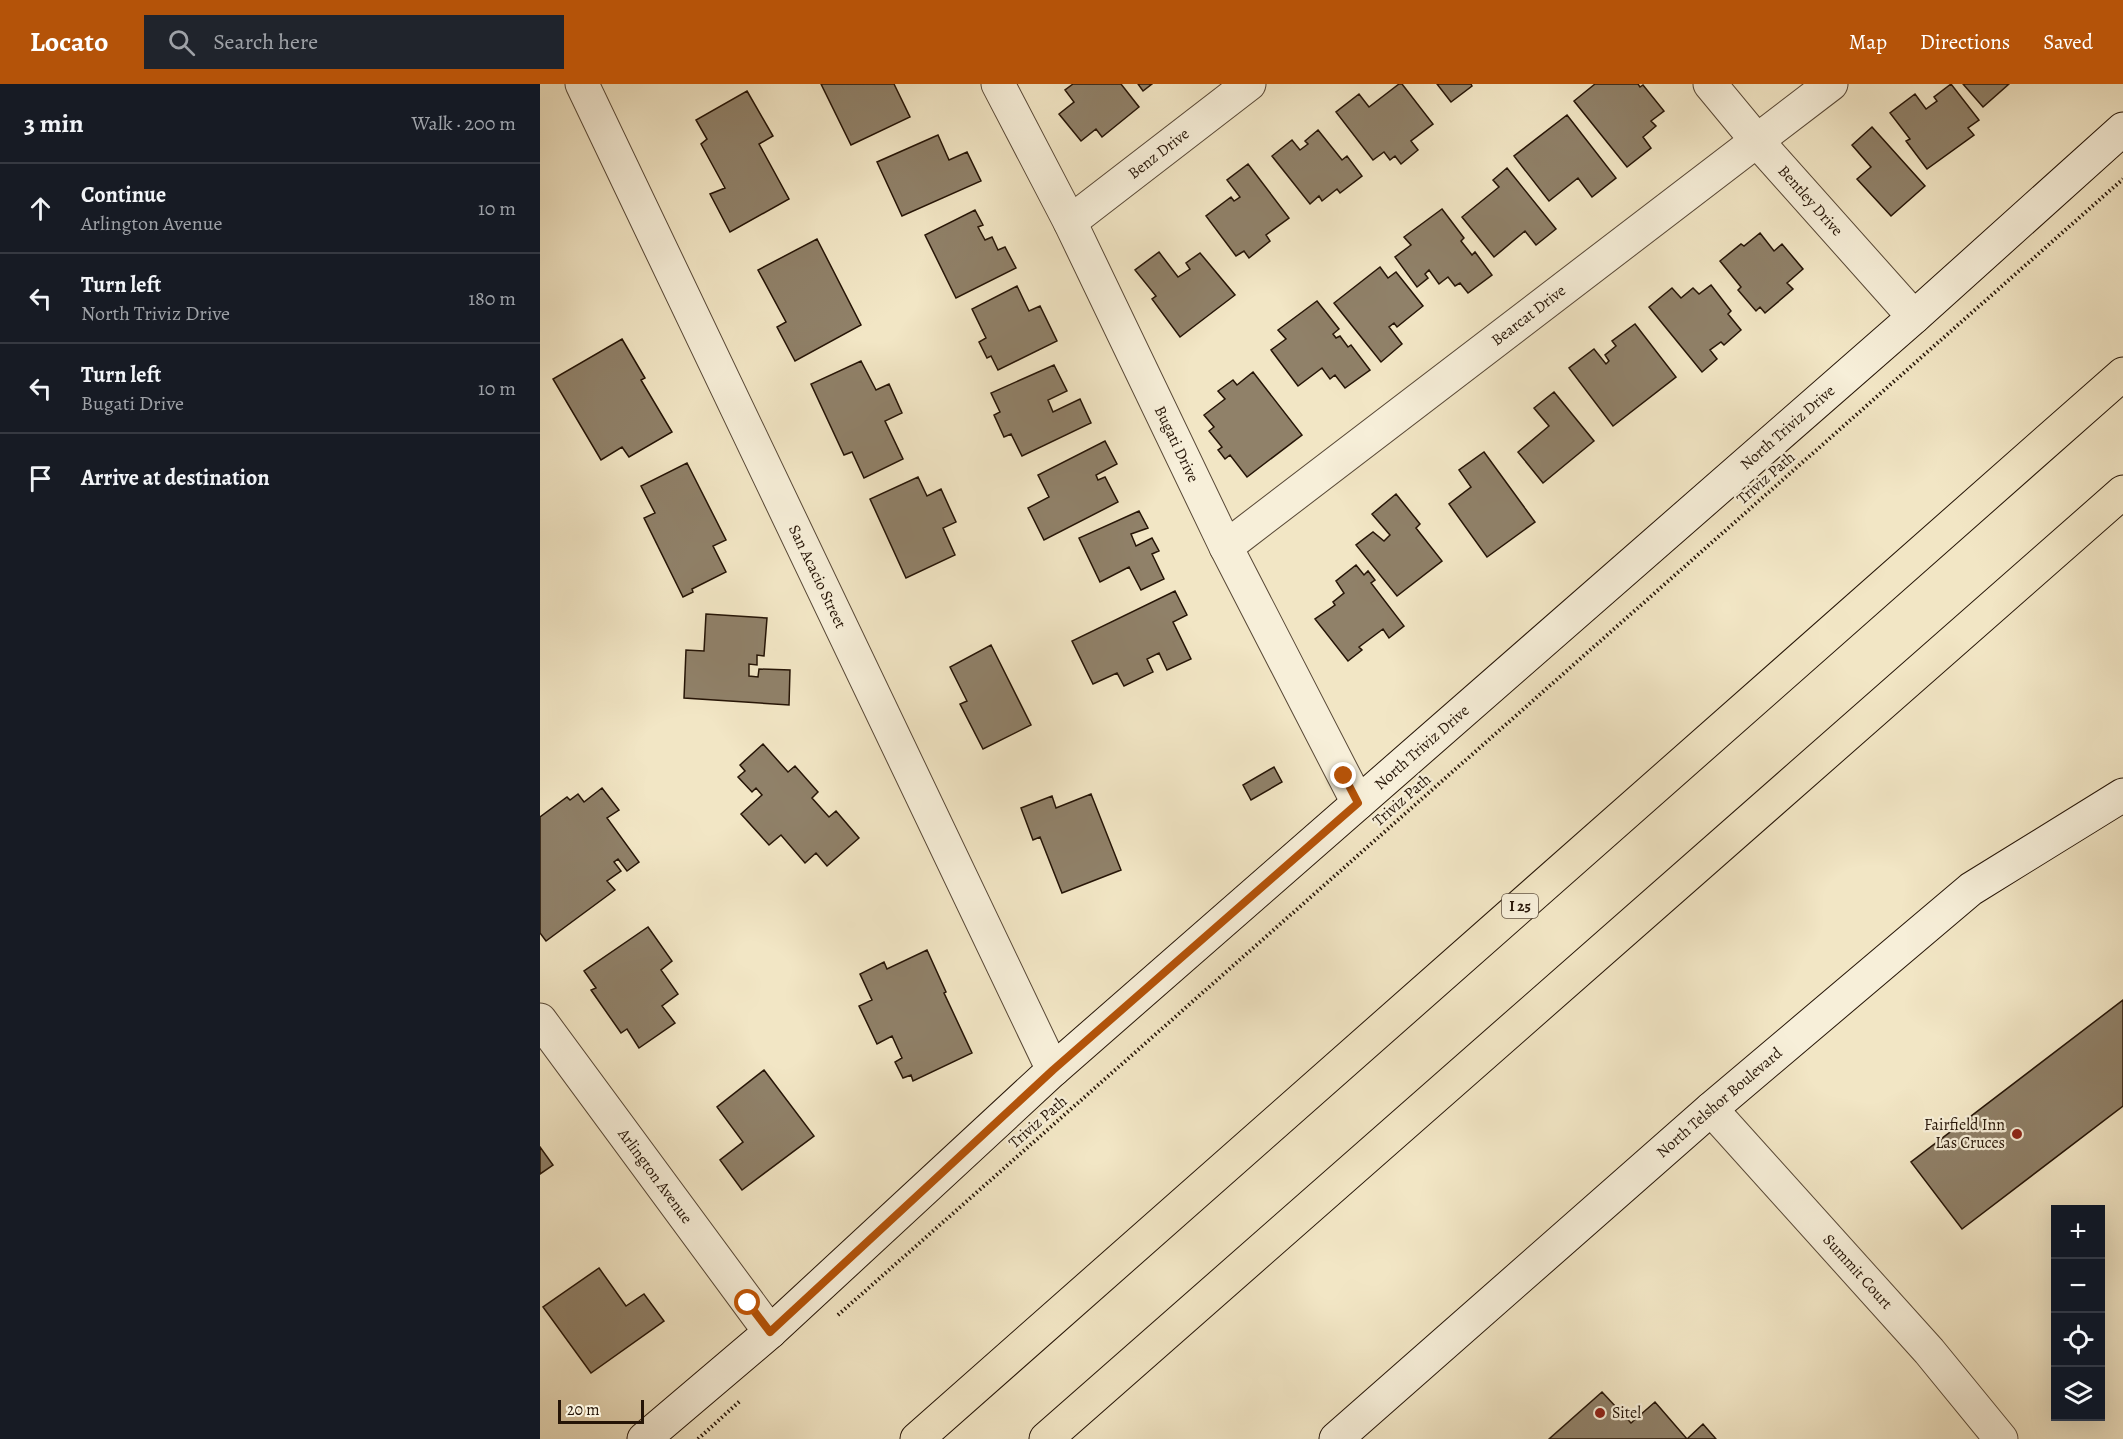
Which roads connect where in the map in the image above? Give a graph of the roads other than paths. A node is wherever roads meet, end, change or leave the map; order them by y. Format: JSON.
{"nodes":[{"id":1,"x":582,"y":84,"type":"edge"},
{"id":2,"x":998,"y":84,"type":"edge"},
{"id":3,"x":1249,"y":84,"type":"edge"},
{"id":4,"x":1710,"y":84,"type":"edge"},
{"id":5,"x":1831,"y":84,"type":"edge"},
{"id":6,"x":2123,"y":129,"type":"edge"},
{"id":7,"x":1758,"y":142,"type":"junction"},
{"id":8,"x":1070,"y":222,"type":"junction"},
{"id":9,"x":1914,"y":317,"type":"junction"},
{"id":10,"x":2123,"y":374,"type":"edge"},
{"id":11,"x":2123,"y":492,"type":"edge"},
{"id":12,"x":1226,"y":547,"type":"junction"},
{"id":13,"x":2123,"y":795,"type":"edge"},
{"id":14,"x":1358,"y":803,"type":"junction"},
{"id":15,"x":540,"y":1020,"type":"edge"},
{"id":16,"x":1053,"y":1070,"type":"junction"},
{"id":17,"x":1711,"y":1109,"type":"junction"},
{"id":18,"x":770,"y":1332,"type":"junction"},
{"id":19,"x":644,"y":1439,"type":"edge"},
{"id":20,"x":916,"y":1439,"type":"edge"},
{"id":21,"x":1046,"y":1439,"type":"edge"},
{"id":22,"x":1336,"y":1439,"type":"edge"},
{"id":23,"x":2001,"y":1439,"type":"edge"}],
"edges":[{"from":1,"to":16,"type":"street","name":"San Acacio Street"},
{"from":2,"to":8,"type":"street","name":"Bugati Drive"},
{"from":3,"to":8,"type":"street","name":"Benz Drive"},
{"from":4,"to":7,"type":"street","name":"Bentley Drive"},
{"from":5,"to":7,"type":"street","name":"Bearcat Drive"},
{"from":6,"to":9,"type":"street","name":"North Triviz Drive"},
{"from":7,"to":9,"type":"street","name":"Bentley Drive"},
{"from":7,"to":12,"type":"street","name":"Bearcat Drive"},
{"from":8,"to":12,"type":"street","name":"Bugati Drive"},
{"from":9,"to":14,"type":"street","name":"North Triviz Drive"},
{"from":10,"to":20,"type":"highway","number":"I 25"},
{"from":11,"to":21,"type":"highway"},
{"from":12,"to":14,"type":"street","name":"Bugati Drive"},
{"from":13,"to":17,"type":"street","name":"North Telshor Boulevard"},
{"from":14,"to":16,"type":"street","name":"North Triviz Drive"},
{"from":15,"to":18,"type":"street","name":"Arlington Avenue"},
{"from":16,"to":18,"type":"street","name":"North Triviz Drive"},
{"from":17,"to":22,"type":"street","name":"North Telshor Boulevard"},
{"from":17,"to":23,"type":"street","name":"Summit Court"},
{"from":18,"to":19,"type":"street","name":"North Triviz Drive"}]}
